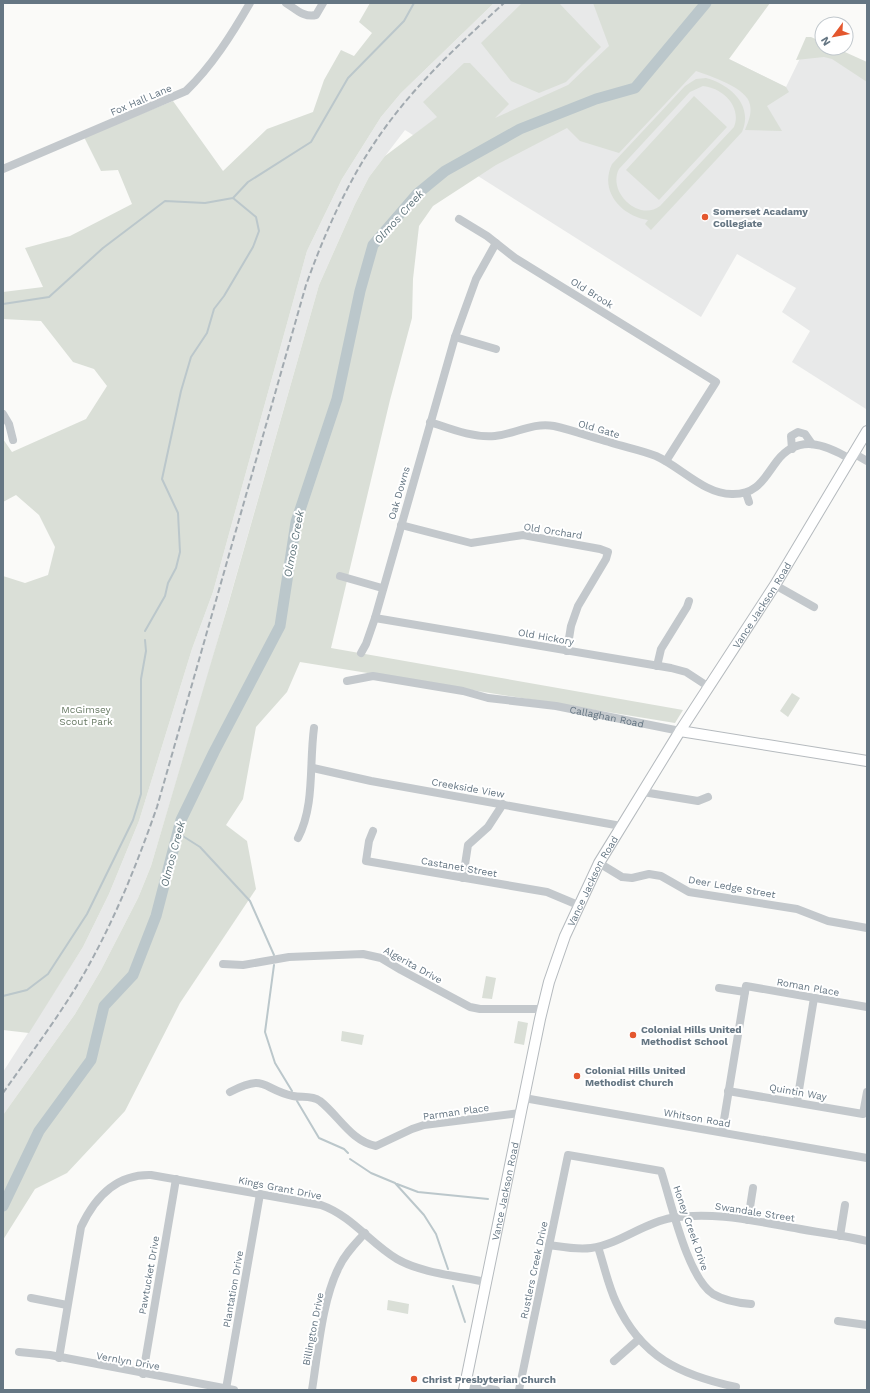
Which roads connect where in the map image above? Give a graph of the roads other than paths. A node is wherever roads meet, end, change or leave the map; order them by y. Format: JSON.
{"nodes":[{"id":1,"x":250,"y":3,"type":"edge"},
{"id":2,"x":286,"y":3,"type":"edge"},
{"id":3,"x":323,"y":3,"type":"edge"},
{"id":4,"x":3,"y":169,"type":"edge"},
{"id":5,"x":459,"y":219,"type":"dead end"},
{"id":6,"x":496,"y":243,"type":"junction"},
{"id":7,"x":455,"y":337,"type":"junction"},
{"id":8,"x":496,"y":349,"type":"dead end"},
{"id":9,"x":3,"y":414,"type":"edge"},
{"id":10,"x":430,"y":422,"type":"junction"},
{"id":11,"x":867,"y":431,"type":"edge"},
{"id":12,"x":13,"y":440,"type":"dead end"},
{"id":13,"x":812,"y":444,"type":"junction"},
{"id":14,"x":792,"y":449,"type":"junction"},
{"id":15,"x":852,"y":456,"type":"junction"},
{"id":16,"x":666,"y":461,"type":"junction"},
{"id":17,"x":867,"y":461,"type":"edge"},
{"id":18,"x":746,"y":493,"type":"junction"},
{"id":19,"x":749,"y":502,"type":"dead end"},
{"id":20,"x":401,"y":525,"type":"junction"},
{"id":21,"x":340,"y":576,"type":"dead end"},
{"id":22,"x":775,"y":585,"type":"junction"},
{"id":23,"x":382,"y":588,"type":"junction"},
{"id":24,"x":689,"y":601,"type":"dead end"},
{"id":25,"x":814,"y":607,"type":"dead end"},
{"id":26,"x":375,"y":618,"type":"junction"},
{"id":27,"x":567,"y":651,"type":"junction"},
{"id":28,"x":361,"y":653,"type":"dead end"},
{"id":29,"x":657,"y":666,"type":"junction"},
{"id":30,"x":347,"y":681,"type":"dead end"},
{"id":31,"x":709,"y":687,"type":"junction"},
{"id":32,"x":314,"y":728,"type":"dead end"},
{"id":33,"x":680,"y":731,"type":"junction"},
{"id":34,"x":867,"y":761,"type":"edge"},
{"id":35,"x":313,"y":768,"type":"junction"},
{"id":36,"x":642,"y":792,"type":"junction"},
{"id":37,"x":708,"y":797,"type":"dead end"},
{"id":38,"x":503,"y":804,"type":"junction"},
{"id":39,"x":621,"y":826,"type":"junction"},
{"id":40,"x":373,"y":831,"type":"dead end"},
{"id":41,"x":298,"y":838,"type":"dead end"},
{"id":42,"x":599,"y":863,"type":"junction"},
{"id":43,"x":463,"y":878,"type":"junction"},
{"id":44,"x":578,"y":904,"type":"junction"},
{"id":45,"x":867,"y":928,"type":"edge"},
{"id":46,"x":223,"y":964,"type":"dead end"},
{"id":47,"x":719,"y":988,"type":"dead end"},
{"id":48,"x":746,"y":989,"type":"junction"},
{"id":49,"x":814,"y":998,"type":"junction"},
{"id":50,"x":867,"y":1007,"type":"edge"},
{"id":51,"x":542,"y":1009,"type":"junction"},
{"id":52,"x":728,"y":1090,"type":"junction"},
{"id":53,"x":230,"y":1092,"type":"dead end"},
{"id":54,"x":867,"y":1092,"type":"edge"},
{"id":55,"x":524,"y":1098,"type":"junction"},
{"id":56,"x":797,"y":1102,"type":"junction"},
{"id":57,"x":520,"y":1113,"type":"junction"},
{"id":58,"x":722,"y":1132,"type":"junction"},
{"id":59,"x":568,"y":1155,"type":"joint"},
{"id":60,"x":867,"y":1158,"type":"edge"},
{"id":61,"x":176,"y":1179,"type":"junction"},
{"id":62,"x":753,"y":1188,"type":"dead end"},
{"id":63,"x":260,"y":1194,"type":"junction"},
{"id":64,"x":845,"y":1206,"type":"dead end"},
{"id":65,"x":676,"y":1218,"type":"junction"},
{"id":66,"x":748,"y":1220,"type":"junction"},
{"id":67,"x":365,"y":1233,"type":"junction"},
{"id":68,"x":840,"y":1236,"type":"junction"},
{"id":69,"x":867,"y":1241,"type":"edge"},
{"id":70,"x":549,"y":1245,"type":"junction"},
{"id":71,"x":598,"y":1247,"type":"junction"},
{"id":72,"x":486,"y":1282,"type":"junction"},
{"id":73,"x":31,"y":1298,"type":"dead end"},
{"id":74,"x":751,"y":1304,"type":"dead end"},
{"id":75,"x":67,"y":1305,"type":"junction"},
{"id":76,"x":838,"y":1321,"type":"dead end"},
{"id":77,"x":867,"y":1324,"type":"edge"},
{"id":78,"x":639,"y":1339,"type":"junction"},
{"id":79,"x":20,"y":1352,"type":"dead end"},
{"id":80,"x":59,"y":1358,"type":"junction"},
{"id":81,"x":614,"y":1361,"type":"dead end"},
{"id":82,"x":142,"y":1374,"type":"junction"},
{"id":83,"x":464,"y":1387,"type":"edge"},
{"id":84,"x":736,"y":1387,"type":"dead end"},
{"id":85,"x":230,"y":1389,"type":"edge"},
{"id":86,"x":312,"y":1390,"type":"edge"},
{"id":87,"x":496,"y":1390,"type":"edge"},
{"id":88,"x":519,"y":1390,"type":"edge"}],
"edges":[{"from":1,"to":4,"type":"street","name":"Fox Hall Lane"},
{"from":2,"to":3,"type":"street"},
{"from":5,"to":6,"type":"street","name":"Old Brook"},
{"from":6,"to":7,"type":"street","name":"Oak Downs"},
{"from":6,"to":16,"type":"street","name":"Old Brook"},
{"from":7,"to":8,"type":"street"},
{"from":7,"to":10,"type":"street","name":"Oak Downs"},
{"from":9,"to":12,"type":"street"},
{"from":10,"to":16,"type":"street","name":"Old Gate"},
{"from":10,"to":20,"type":"street","name":"Oak Downs"},
{"from":11,"to":15,"type":"main road","name":"Vance Jackson Road"},
{"from":13,"to":14,"type":"street"},
{"from":13,"to":14,"type":"street"},
{"from":13,"to":15,"type":"street"},
{"from":14,"to":18,"type":"street"},
{"from":15,"to":17,"type":"street"},
{"from":15,"to":22,"type":"main road","name":"Vance Jackson Road"},
{"from":16,"to":18,"type":"street","name":"Old Gate"},
{"from":18,"to":19,"type":"street"},
{"from":20,"to":23,"type":"street","name":"Oak Downs"},
{"from":20,"to":27,"type":"street","name":"Old Orchard"},
{"from":21,"to":23,"type":"street"},
{"from":22,"to":25,"type":"street"},
{"from":22,"to":31,"type":"main road","name":"Vance Jackson Road"},
{"from":23,"to":26,"type":"street","name":"Oak Downs"},
{"from":24,"to":29,"type":"street"},
{"from":26,"to":27,"type":"street","name":"Old Hickory"},
{"from":26,"to":28,"type":"street","name":"Oak Downs"},
{"from":27,"to":29,"type":"street","name":"Old Hickory"},
{"from":29,"to":31,"type":"street","name":"Old Hickory"},
{"from":30,"to":33,"type":"street","name":"Callaghan Road"},
{"from":31,"to":33,"type":"main road","name":"Vance Jackson Road"},
{"from":32,"to":35,"type":"street"},
{"from":33,"to":34,"type":"main road","name":"Callaghan Road"},
{"from":33,"to":36,"type":"main road","name":"Vance Jackson Road"},
{"from":35,"to":38,"type":"street","name":"Creekside View"},
{"from":35,"to":41,"type":"street"},
{"from":36,"to":37,"type":"street"},
{"from":36,"to":39,"type":"main road","name":"Vance Jackson Road"},
{"from":38,"to":39,"type":"street","name":"Creekside View"},
{"from":38,"to":43,"type":"street"},
{"from":39,"to":42,"type":"main road","name":"Vance Jackson Road"},
{"from":40,"to":43,"type":"street","name":"Castanet Street"},
{"from":42,"to":44,"type":"main road","name":"Vance Jackson Road"},
{"from":42,"to":45,"type":"street","name":"Deer Ledge Street"},
{"from":43,"to":44,"type":"street","name":"Castanet Street"},
{"from":44,"to":51,"type":"main road","name":"Vance Jackson Road"},
{"from":46,"to":51,"type":"street","name":"Algerita Drive"},
{"from":47,"to":48,"type":"street","name":"Roman Place"},
{"from":48,"to":49,"type":"street","name":"Roman Place"},
{"from":48,"to":52,"type":"street"},
{"from":49,"to":50,"type":"street","name":"Roman Place"},
{"from":49,"to":56,"type":"street"},
{"from":51,"to":55,"type":"main road","name":"Vance Jackson Road"},
{"from":52,"to":56,"type":"street","name":"Quintin Way"},
{"from":52,"to":58,"type":"street"},
{"from":53,"to":57,"type":"street","name":"Parman Place"},
{"from":54,"to":56,"type":"street","name":"Quintin Way"},
{"from":55,"to":57,"type":"main road","name":"Vance Jackson Road"},
{"from":55,"to":58,"type":"street","name":"Whitson Road"},
{"from":57,"to":72,"type":"main road","name":"Vance Jackson Road"},
{"from":58,"to":60,"type":"street","name":"Whitson Road"},
{"from":59,"to":65,"type":"street","name":"Honey Creek Drive"},
{"from":59,"to":70,"type":"street","name":"Rustlers Creek Drive"},
{"from":61,"to":63,"type":"street","name":"Kings Grant Drive"},
{"from":61,"to":75,"type":"street","name":"Kings Grant Drive"},
{"from":61,"to":82,"type":"street","name":"Pawtucket Drive"},
{"from":62,"to":66,"type":"street"},
{"from":63,"to":67,"type":"street","name":"Kings Grant Drive"},
{"from":63,"to":85,"type":"street","name":"Plantation Drive"},
{"from":64,"to":68,"type":"street"},
{"from":65,"to":66,"type":"street","name":"Swandale Street"},
{"from":65,"to":71,"type":"street","name":"Swandale Street"},
{"from":65,"to":74,"type":"street","name":"Honey Creek Drive"},
{"from":66,"to":68,"type":"street","name":"Swandale Street"},
{"from":67,"to":72,"type":"street","name":"Kings Grant Drive"},
{"from":67,"to":86,"type":"street","name":"Billington Drive"},
{"from":68,"to":69,"type":"street","name":"Swandale Street"},
{"from":70,"to":71,"type":"street","name":"Swandale Street"},
{"from":70,"to":88,"type":"street","name":"Rustlers Creek Drive"},
{"from":71,"to":78,"type":"street"},
{"from":72,"to":83,"type":"main road","name":"Vance Jackson Road"},
{"from":73,"to":75,"type":"street"},
{"from":75,"to":80,"type":"street","name":"Kings Grant Drive"},
{"from":76,"to":77,"type":"street"},
{"from":78,"to":81,"type":"street"},
{"from":78,"to":84,"type":"street"},
{"from":79,"to":80,"type":"street","name":"Vernlyn Drive"},
{"from":80,"to":82,"type":"street","name":"Vernlyn Drive"},
{"from":82,"to":85,"type":"street","name":"Vernlyn Drive"},
{"from":83,"to":87,"type":"street"}]}
